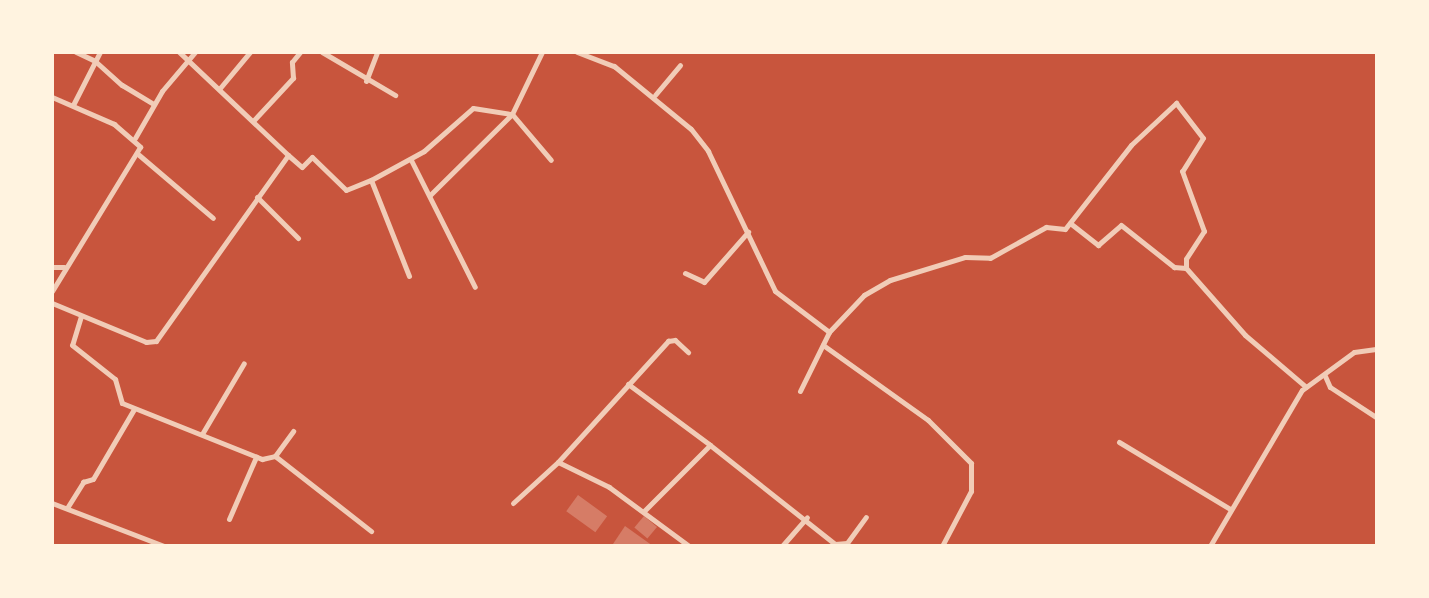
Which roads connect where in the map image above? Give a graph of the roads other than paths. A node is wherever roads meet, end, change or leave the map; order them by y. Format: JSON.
{"nodes":[{"id":1,"x":76,"y":52,"type":"edge"},
{"id":2,"x":100,"y":52,"type":"edge"},
{"id":3,"x":179,"y":52,"type":"edge"},
{"id":4,"x":195,"y":52,"type":"edge"},
{"id":5,"x":250,"y":52,"type":"edge"},
{"id":6,"x":300,"y":52,"type":"edge"},
{"id":7,"x":322,"y":52,"type":"edge"},
{"id":8,"x":377,"y":52,"type":"edge"},
{"id":9,"x":542,"y":52,"type":"edge"},
{"id":10,"x":577,"y":52,"type":"edge"},
{"id":11,"x":95,"y":61,"type":"junction"},
{"id":12,"x":189,"y":62,"type":"junction"},
{"id":13,"x":680,"y":65,"type":"dead end"},
{"id":14,"x":366,"y":81,"type":"junction"},
{"id":15,"x":220,"y":88,"type":"junction"},
{"id":16,"x":395,"y":95,"type":"dead end"},
{"id":17,"x":655,"y":95,"type":"junction"},
{"id":18,"x":52,"y":97,"type":"edge"},
{"id":19,"x":154,"y":104,"type":"junction"},
{"id":20,"x":73,"y":105,"type":"junction"},
{"id":21,"x":512,"y":114,"type":"junction"},
{"id":22,"x":253,"y":121,"type":"junction"},
{"id":23,"x":135,"y":138,"type":"junction"},
{"id":24,"x":139,"y":155,"type":"junction"},
{"id":25,"x":288,"y":155,"type":"junction"},
{"id":26,"x":411,"y":160,"type":"junction"},
{"id":27,"x":551,"y":160,"type":"dead end"},
{"id":28,"x":371,"y":180,"type":"junction"},
{"id":29,"x":430,"y":195,"type":"junction"},
{"id":30,"x":257,"y":197,"type":"junction"},
{"id":31,"x":213,"y":218,"type":"dead end"},
{"id":32,"x":1070,"y":223,"type":"junction"},
{"id":33,"x":748,"y":232,"type":"junction"},
{"id":34,"x":298,"y":238,"type":"dead end"},
{"id":35,"x":52,"y":267,"type":"edge"},
{"id":36,"x":64,"y":267,"type":"junction"},
{"id":37,"x":1186,"y":268,"type":"junction"},
{"id":38,"x":685,"y":273,"type":"dead end"},
{"id":39,"x":409,"y":276,"type":"dead end"},
{"id":40,"x":475,"y":287,"type":"dead end"},
{"id":41,"x":52,"y":291,"type":"edge"},
{"id":42,"x":52,"y":303,"type":"edge"},
{"id":43,"x":81,"y":316,"type":"junction"},
{"id":44,"x":829,"y":332,"type":"junction"},
{"id":45,"x":823,"y":345,"type":"junction"},
{"id":46,"x":1377,"y":349,"type":"edge"},
{"id":47,"x":688,"y":352,"type":"dead end"},
{"id":48,"x":244,"y":363,"type":"dead end"},
{"id":49,"x":1325,"y":376,"type":"junction"},
{"id":50,"x":628,"y":384,"type":"junction"},
{"id":51,"x":1306,"y":387,"type":"junction"},
{"id":52,"x":800,"y":391,"type":"dead end"},
{"id":53,"x":134,"y":409,"type":"junction"},
{"id":54,"x":1377,"y":417,"type":"edge"},
{"id":55,"x":293,"y":431,"type":"dead end"},
{"id":56,"x":202,"y":434,"type":"junction"},
{"id":57,"x":1119,"y":442,"type":"dead end"},
{"id":58,"x":710,"y":445,"type":"junction"},
{"id":59,"x":275,"y":456,"type":"junction"},
{"id":60,"x":256,"y":457,"type":"junction"},
{"id":61,"x":558,"y":463,"type":"junction"},
{"id":62,"x":52,"y":503,"type":"edge"},
{"id":63,"x":513,"y":503,"type":"dead end"},
{"id":64,"x":67,"y":508,"type":"junction"},
{"id":65,"x":1230,"y":509,"type":"junction"},
{"id":66,"x":644,"y":511,"type":"junction"},
{"id":67,"x":807,"y":517,"type":"junction"},
{"id":68,"x":866,"y":517,"type":"dead end"},
{"id":69,"x":229,"y":519,"type":"dead end"},
{"id":70,"x":371,"y":531,"type":"dead end"},
{"id":71,"x":164,"y":545,"type":"edge"},
{"id":72,"x":689,"y":545,"type":"edge"},
{"id":73,"x":782,"y":545,"type":"edge"},
{"id":74,"x":942,"y":545,"type":"edge"},
{"id":75,"x":1210,"y":545,"type":"edge"}],
"edges":[{"from":1,"to":11,"type":"street"},
{"from":2,"to":11,"type":"street"},
{"from":3,"to":12,"type":"street"},
{"from":4,"to":12,"type":"street"},
{"from":5,"to":15,"type":"street"},
{"from":6,"to":22,"type":"street"},
{"from":7,"to":14,"type":"street"},
{"from":8,"to":14,"type":"street"},
{"from":9,"to":21,"type":"street"},
{"from":10,"to":17,"type":"street"},
{"from":11,"to":19,"type":"street"},
{"from":11,"to":20,"type":"street"},
{"from":12,"to":15,"type":"street"},
{"from":12,"to":19,"type":"street"},
{"from":13,"to":17,"type":"street"},
{"from":14,"to":16,"type":"street"},
{"from":15,"to":22,"type":"street"},
{"from":17,"to":33,"type":"street"},
{"from":18,"to":20,"type":"street"},
{"from":19,"to":23,"type":"street"},
{"from":20,"to":23,"type":"street"},
{"from":21,"to":26,"type":"street"},
{"from":21,"to":27,"type":"street"},
{"from":21,"to":29,"type":"street"},
{"from":22,"to":25,"type":"street"},
{"from":23,"to":24,"type":"street"},
{"from":24,"to":31,"type":"street"},
{"from":24,"to":36,"type":"street"},
{"from":25,"to":28,"type":"street"},
{"from":25,"to":30,"type":"street"},
{"from":26,"to":28,"type":"street"},
{"from":26,"to":29,"type":"street"},
{"from":28,"to":39,"type":"street"},
{"from":29,"to":40,"type":"street"},
{"from":30,"to":34,"type":"street"},
{"from":30,"to":43,"type":"street"},
{"from":32,"to":37,"type":"street"},
{"from":32,"to":37,"type":"street"},
{"from":32,"to":44,"type":"street"},
{"from":33,"to":38,"type":"street"},
{"from":33,"to":44,"type":"street"},
{"from":35,"to":36,"type":"street"},
{"from":36,"to":41,"type":"street"},
{"from":37,"to":51,"type":"street"},
{"from":42,"to":43,"type":"street"},
{"from":43,"to":53,"type":"street"},
{"from":44,"to":45,"type":"street"},
{"from":45,"to":52,"type":"street"},
{"from":45,"to":74,"type":"street"},
{"from":46,"to":49,"type":"street"},
{"from":47,"to":50,"type":"street"},
{"from":48,"to":56,"type":"street"},
{"from":49,"to":51,"type":"street"},
{"from":49,"to":54,"type":"street"},
{"from":50,"to":58,"type":"street"},
{"from":50,"to":61,"type":"street"},
{"from":51,"to":65,"type":"street"},
{"from":53,"to":56,"type":"street"},
{"from":53,"to":64,"type":"street"},
{"from":55,"to":59,"type":"street"},
{"from":56,"to":60,"type":"street"},
{"from":57,"to":65,"type":"street"},
{"from":58,"to":66,"type":"street"},
{"from":58,"to":67,"type":"street"},
{"from":59,"to":60,"type":"street"},
{"from":59,"to":70,"type":"street"},
{"from":60,"to":69,"type":"street"},
{"from":61,"to":63,"type":"street"},
{"from":61,"to":66,"type":"street"},
{"from":62,"to":64,"type":"street"},
{"from":64,"to":71,"type":"street"},
{"from":65,"to":75,"type":"street"},
{"from":66,"to":72,"type":"street"},
{"from":67,"to":68,"type":"street"},
{"from":67,"to":73,"type":"street"}]}
